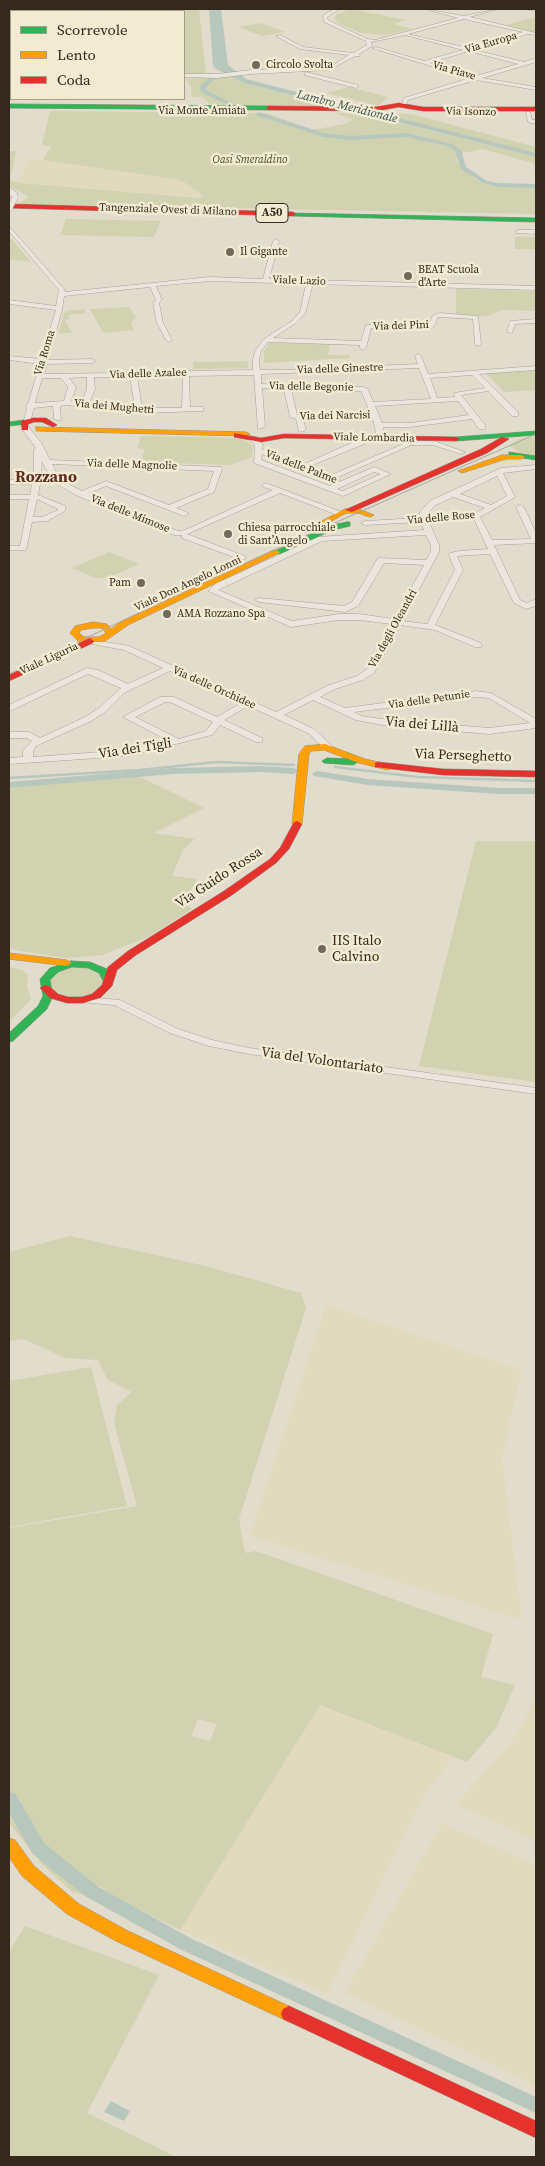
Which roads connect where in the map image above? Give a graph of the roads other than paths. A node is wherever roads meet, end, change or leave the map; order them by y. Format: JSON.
{"nodes":[{"id":1,"x":338,"y":9,"type":"edge"},
{"id":2,"x":345,"y":9,"type":"edge"},
{"id":3,"x":427,"y":9,"type":"edge"},
{"id":4,"x":496,"y":9,"type":"edge"},
{"id":5,"x":530,"y":9,"type":"edge"},
{"id":6,"x":536,"y":10,"type":"edge"},
{"id":7,"x":464,"y":18,"type":"junction"},
{"id":8,"x":528,"y":33,"type":"junction"},
{"id":9,"x":536,"y":34,"type":"edge"},
{"id":10,"x":403,"y":35,"type":"junction"},
{"id":11,"x":278,"y":36,"type":"dead end"},
{"id":12,"x":374,"y":39,"type":"junction"},
{"id":13,"x":374,"y":48,"type":"junction"},
{"id":14,"x":469,"y":50,"type":"junction"},
{"id":15,"x":358,"y":55,"type":"junction"},
{"id":16,"x":536,"y":60,"type":"edge"},
{"id":17,"x":424,"y":63,"type":"junction"},
{"id":18,"x":524,"y":63,"type":"junction"},
{"id":19,"x":536,"y":66,"type":"edge"},
{"id":20,"x":276,"y":71,"type":"joint"},
{"id":21,"x":300,"y":71,"type":"junction"},
{"id":22,"x":315,"y":73,"type":"junction"},
{"id":23,"x":185,"y":76,"type":"edge"},
{"id":24,"x":476,"y":78,"type":"junction"},
{"id":25,"x":536,"y":80,"type":"edge"},
{"id":26,"x":356,"y":86,"type":"dead end"},
{"id":27,"x":518,"y":86,"type":"junction"},
{"id":28,"x":536,"y":89,"type":"edge"},
{"id":29,"x":9,"y":108,"type":"edge"},
{"id":30,"x":401,"y":109,"type":"junction"},
{"id":31,"x":533,"y":112,"type":"edge"},
{"id":32,"x":536,"y":122,"type":"edge"},
{"id":33,"x":9,"y":189,"type":"edge"},
{"id":34,"x":10,"y":206,"type":"edge"},
{"id":35,"x":536,"y":222,"type":"edge"},
{"id":36,"x":9,"y":228,"type":"edge"},
{"id":37,"x":518,"y":232,"type":"dead end"},
{"id":38,"x":536,"y":232,"type":"edge"},
{"id":39,"x":276,"y":241,"type":"dead end"},
{"id":40,"x":266,"y":280,"type":"junction"},
{"id":41,"x":310,"y":281,"type":"junction"},
{"id":42,"x":152,"y":284,"type":"junction"},
{"id":43,"x":536,"y":288,"type":"edge"},
{"id":44,"x":62,"y":294,"type":"junction"},
{"id":45,"x":9,"y":302,"type":"edge"},
{"id":46,"x":59,"y":308,"type":"junction"},
{"id":47,"x":536,"y":322,"type":"edge"},
{"id":48,"x":510,"y":332,"type":"dead end"},
{"id":49,"x":169,"y":340,"type":"dead end"},
{"id":50,"x":266,"y":340,"type":"junction"},
{"id":51,"x":478,"y":344,"type":"dead end"},
{"id":52,"x":418,"y":356,"type":"dead end"},
{"id":53,"x":9,"y":358,"type":"edge"},
{"id":54,"x":92,"y":361,"type":"dead end"},
{"id":55,"x":42,"y":362,"type":"junction"},
{"id":56,"x":423,"y":366,"type":"junction"},
{"id":57,"x":536,"y":368,"type":"edge"},
{"id":58,"x":186,"y":372,"type":"junction"},
{"id":59,"x":257,"y":372,"type":"junction"},
{"id":60,"x":473,"y":372,"type":"junction"},
{"id":61,"x":90,"y":374,"type":"junction"},
{"id":62,"x":133,"y":374,"type":"junction"},
{"id":63,"x":63,"y":375,"type":"junction"},
{"id":64,"x":38,"y":376,"type":"junction"},
{"id":65,"x":427,"y":376,"type":"junction"},
{"id":66,"x":258,"y":386,"type":"junction"},
{"id":67,"x":287,"y":386,"type":"junction"},
{"id":68,"x":490,"y":389,"type":"junction"},
{"id":69,"x":460,"y":399,"type":"junction"},
{"id":70,"x":435,"y":401,"type":"junction"},
{"id":71,"x":67,"y":403,"type":"junction"},
{"id":72,"x":56,"y":404,"type":"junction"},
{"id":73,"x":372,"y":404,"type":"junction"},
{"id":74,"x":86,"y":405,"type":"junction"},
{"id":75,"x":186,"y":409,"type":"junction"},
{"id":76,"x":200,"y":409,"type":"dead end"},
{"id":77,"x":139,"y":410,"type":"junction"},
{"id":78,"x":514,"y":414,"type":"dead end"},
{"id":79,"x":376,"y":416,"type":"junction"},
{"id":80,"x":296,"y":417,"type":"junction"},
{"id":81,"x":474,"y":417,"type":"junction"},
{"id":82,"x":26,"y":418,"type":"junction"},
{"id":83,"x":46,"y":424,"type":"junction"},
{"id":84,"x":9,"y":425,"type":"edge"},
{"id":85,"x":379,"y":425,"type":"junction"},
{"id":86,"x":536,"y":427,"type":"edge"},
{"id":87,"x":482,"y":428,"type":"dead end"},
{"id":88,"x":302,"y":430,"type":"dead end"},
{"id":89,"x":536,"y":433,"type":"edge"},
{"id":90,"x":518,"y":434,"type":"junction"},
{"id":91,"x":260,"y":437,"type":"junction"},
{"id":92,"x":381,"y":438,"type":"junction"},
{"id":93,"x":463,"y":439,"type":"junction"},
{"id":94,"x":361,"y":442,"type":"dead end"},
{"id":95,"x":500,"y":443,"type":"junction"},
{"id":96,"x":38,"y":444,"type":"junction"},
{"id":97,"x":484,"y":451,"type":"junction"},
{"id":98,"x":461,"y":452,"type":"dead end"},
{"id":99,"x":521,"y":457,"type":"junction"},
{"id":100,"x":536,"y":458,"type":"edge"},
{"id":101,"x":46,"y":462,"type":"junction"},
{"id":102,"x":303,"y":466,"type":"junction"},
{"id":103,"x":536,"y":467,"type":"edge"},
{"id":104,"x":288,"y":473,"type":"junction"},
{"id":105,"x":499,"y":473,"type":"junction"},
{"id":106,"x":332,"y":477,"type":"junction"},
{"id":107,"x":37,"y":479,"type":"junction"},
{"id":108,"x":56,"y":479,"type":"junction"},
{"id":109,"x":9,"y":482,"type":"edge"},
{"id":110,"x":343,"y":483,"type":"junction"},
{"id":111,"x":266,"y":485,"type":"dead end"},
{"id":112,"x":330,"y":489,"type":"junction"},
{"id":113,"x":280,"y":490,"type":"junction"},
{"id":114,"x":81,"y":494,"type":"junction"},
{"id":115,"x":453,"y":494,"type":"junction"},
{"id":116,"x":9,"y":497,"type":"edge"},
{"id":117,"x":33,"y":497,"type":"junction"},
{"id":118,"x":520,"y":507,"type":"dead end"},
{"id":119,"x":170,"y":508,"type":"junction"},
{"id":120,"x":492,"y":508,"type":"junction"},
{"id":121,"x":341,"y":513,"type":"junction"},
{"id":122,"x":184,"y":514,"type":"dead end"},
{"id":123,"x":476,"y":516,"type":"junction"},
{"id":124,"x":369,"y":518,"type":"junction"},
{"id":125,"x":29,"y":520,"type":"junction"},
{"id":126,"x":424,"y":520,"type":"junction"},
{"id":127,"x":347,"y":524,"type":"junction"},
{"id":128,"x":430,"y":532,"type":"junction"},
{"id":129,"x":534,"y":532,"type":"edge"},
{"id":130,"x":186,"y":534,"type":"junction"},
{"id":131,"x":536,"y":541,"type":"edge"},
{"id":132,"x":491,"y":547,"type":"junction"},
{"id":133,"x":9,"y":548,"type":"edge"},
{"id":134,"x":242,"y":558,"type":"junction"},
{"id":135,"x":430,"y":563,"type":"junction"},
{"id":136,"x":259,"y":600,"type":"dead end"},
{"id":137,"x":536,"y":602,"type":"edge"},
{"id":138,"x":396,"y":623,"type":"junction"},
{"id":139,"x":93,"y":624,"type":"junction"},
{"id":140,"x":430,"y":627,"type":"junction"},
{"id":141,"x":110,"y":632,"type":"junction"},
{"id":142,"x":74,"y":635,"type":"junction"},
{"id":143,"x":90,"y":641,"type":"junction"},
{"id":144,"x":478,"y":645,"type":"dead end"},
{"id":145,"x":126,"y":648,"type":"junction"},
{"id":146,"x":9,"y":667,"type":"edge"},
{"id":147,"x":168,"y":668,"type":"junction"},
{"id":148,"x":9,"y":678,"type":"edge"},
{"id":149,"x":128,"y":688,"type":"junction"},
{"id":150,"x":313,"y":697,"type":"junction"},
{"id":151,"x":247,"y":703,"type":"junction"},
{"id":152,"x":9,"y":708,"type":"edge"},
{"id":153,"x":345,"y":711,"type":"junction"},
{"id":154,"x":276,"y":716,"type":"junction"},
{"id":155,"x":218,"y":720,"type":"junction"},
{"id":156,"x":536,"y":724,"type":"edge"},
{"id":157,"x":301,"y":728,"type":"junction"},
{"id":158,"x":9,"y":735,"type":"edge"},
{"id":159,"x":259,"y":740,"type":"dead end"},
{"id":160,"x":39,"y":741,"type":"junction"},
{"id":161,"x":178,"y":742,"type":"junction"},
{"id":162,"x":331,"y":749,"type":"junction"},
{"id":163,"x":306,"y":752,"type":"junction"},
{"id":164,"x":28,"y":760,"type":"junction"},
{"id":165,"x":9,"y":761,"type":"edge"},
{"id":166,"x":320,"y":763,"type":"junction"},
{"id":167,"x":388,"y":767,"type":"junction"},
{"id":168,"x":536,"y":774,"type":"edge"},
{"id":169,"x":303,"y":780,"type":"junction"},
{"id":170,"x":132,"y":953,"type":"junction"},
{"id":171,"x":9,"y":956,"type":"edge"},
{"id":172,"x":21,"y":958,"type":"junction"},
{"id":173,"x":76,"y":964,"type":"junction"},
{"id":174,"x":108,"y":982,"type":"junction"},
{"id":175,"x":45,"y":984,"type":"junction"},
{"id":176,"x":81,"y":1000,"type":"junction"},
{"id":177,"x":116,"y":1002,"type":"junction"},
{"id":178,"x":9,"y":1039,"type":"edge"},
{"id":179,"x":9,"y":1050,"type":"edge"},
{"id":180,"x":536,"y":1090,"type":"edge"},
{"id":181,"x":9,"y":1845,"type":"edge"},
{"id":182,"x":536,"y":2130,"type":"edge"}],
"edges":[{"from":1,"to":12,"type":"street"},
{"from":2,"to":12,"type":"street"},
{"from":3,"to":7,"type":"street"},
{"from":4,"to":7,"type":"street"},
{"from":5,"to":6,"type":"street"},
{"from":7,"to":8,"type":"street"},
{"from":7,"to":10,"type":"street"},
{"from":8,"to":9,"type":"street"},
{"from":8,"to":14,"type":"street","name":"Via Europa"},
{"from":10,"to":12,"type":"street"},
{"from":10,"to":14,"type":"street"},
{"from":11,"to":15,"type":"street"},
{"from":12,"to":13,"type":"street"},
{"from":12,"to":15,"type":"street"},
{"from":13,"to":15,"type":"street"},
{"from":13,"to":17,"type":"street","name":"Via Piave"},
{"from":14,"to":17,"type":"street","name":"Via Europa"},
{"from":14,"to":18,"type":"street"},
{"from":15,"to":22,"type":"street"},
{"from":16,"to":18,"type":"street"},
{"from":17,"to":24,"type":"street","name":"Via Piave"},
{"from":18,"to":19,"type":"street"},
{"from":18,"to":24,"type":"street"},
{"from":20,"to":21,"type":"street"},
{"from":20,"to":23,"type":"street"},
{"from":21,"to":22,"type":"street"},
{"from":21,"to":22,"type":"street"},
{"from":22,"to":26,"type":"street"},
{"from":24,"to":27,"type":"street","name":"Via Piave"},
{"from":24,"to":30,"type":"street"},
{"from":25,"to":27,"type":"street"},
{"from":27,"to":28,"type":"street","name":"Via Piave"},
{"from":29,"to":30,"type":"main road","name":"Via Monte Amiata"},
{"from":30,"to":31,"type":"main road","name":"Via Isonzo"},
{"from":31,"to":32,"type":"street"},
{"from":33,"to":34,"type":"street"},
{"from":34,"to":35,"type":"main road","name":"Tangenziale Ovest di Milano","number":"A50"},
{"from":36,"to":44,"type":"street"},
{"from":37,"to":38,"type":"street"},
{"from":39,"to":40,"type":"street"},
{"from":40,"to":41,"type":"street","name":"Viale Lazio"},
{"from":40,"to":42,"type":"street","name":"Viale Lazio"},
{"from":41,"to":43,"type":"street","name":"Viale Lazio"},
{"from":41,"to":50,"type":"street"},
{"from":42,"to":44,"type":"street","name":"Viale Lazio"},
{"from":42,"to":49,"type":"street"},
{"from":44,"to":46,"type":"street","name":"Via Roma"},
{"from":45,"to":46,"type":"street"},
{"from":46,"to":55,"type":"street","name":"Via Roma"},
{"from":47,"to":48,"type":"street"},
{"from":50,"to":51,"type":"street","name":"Via dei Pini"},
{"from":50,"to":59,"type":"street"},
{"from":52,"to":56,"type":"street"},
{"from":53,"to":55,"type":"street"},
{"from":54,"to":55,"type":"street"},
{"from":55,"to":64,"type":"street","name":"Via Roma"},
{"from":56,"to":59,"type":"street","name":"Via delle Ginestre"},
{"from":56,"to":65,"type":"street"},
{"from":57,"to":60,"type":"street"},
{"from":58,"to":59,"type":"street","name":"Via delle Azalee"},
{"from":58,"to":62,"type":"street","name":"Via delle Azalee"},
{"from":58,"to":75,"type":"street"},
{"from":59,"to":66,"type":"street"},
{"from":60,"to":65,"type":"street"},
{"from":60,"to":68,"type":"street"},
{"from":61,"to":62,"type":"street","name":"Via delle Azalee"},
{"from":61,"to":63,"type":"street","name":"Via delle Azalee"},
{"from":61,"to":74,"type":"street"},
{"from":62,"to":77,"type":"street"},
{"from":63,"to":64,"type":"street","name":"Via delle Azalee"},
{"from":63,"to":71,"type":"street"},
{"from":64,"to":82,"type":"street","name":"Via Roma"},
{"from":65,"to":70,"type":"street"},
{"from":66,"to":67,"type":"street","name":"Via delle Begonie"},
{"from":66,"to":91,"type":"street"},
{"from":67,"to":73,"type":"street","name":"Via delle Begonie"},
{"from":67,"to":80,"type":"street"},
{"from":68,"to":69,"type":"street"},
{"from":68,"to":78,"type":"street"},
{"from":69,"to":70,"type":"street"},
{"from":69,"to":81,"type":"street"},
{"from":70,"to":73,"type":"street"},
{"from":71,"to":72,"type":"street","name":"Via dei Mughetti"},
{"from":71,"to":74,"type":"street","name":"Via dei Mughetti"},
{"from":72,"to":82,"type":"street","name":"Via dei Mughetti"},
{"from":72,"to":83,"type":"street"},
{"from":73,"to":79,"type":"street"},
{"from":74,"to":77,"type":"street","name":"Via dei Mughetti"},
{"from":75,"to":76,"type":"street","name":"Via dei Mughetti"},
{"from":75,"to":77,"type":"street","name":"Via dei Mughetti"},
{"from":79,"to":80,"type":"street","name":"Via dei Narcisi"},
{"from":79,"to":85,"type":"street"},
{"from":80,"to":88,"type":"street"},
{"from":81,"to":85,"type":"street"},
{"from":81,"to":87,"type":"street"},
{"from":82,"to":83,"type":"main road","name":"Viale Lombardia"},
{"from":82,"to":83,"type":"street"},
{"from":82,"to":84,"type":"main road"},
{"from":82,"to":96,"type":"street"},
{"from":83,"to":91,"type":"main road","name":"Viale Lombardia"},
{"from":83,"to":96,"type":"street"},
{"from":85,"to":92,"type":"street"},
{"from":86,"to":90,"type":"main road"},
{"from":89,"to":90,"type":"main road"},
{"from":90,"to":93,"type":"main road"},
{"from":90,"to":95,"type":"main road","name":"Viale Don Angelo Lonni"},
{"from":91,"to":92,"type":"main road","name":"Viale Lombardia"},
{"from":91,"to":102,"type":"street","name":"Via delle Palme"},
{"from":91,"to":104,"type":"street","name":"Via delle Palme"},
{"from":92,"to":93,"type":"main road","name":"Viale Lombardia"},
{"from":93,"to":95,"type":"main road"},
{"from":93,"to":97,"type":"main road"},
{"from":94,"to":102,"type":"street"},
{"from":95,"to":97,"type":"main road","name":"Viale Don Angelo Lonni"},
{"from":95,"to":99,"type":"main road"},
{"from":96,"to":101,"type":"street"},
{"from":96,"to":107,"type":"street"},
{"from":97,"to":121,"type":"main road","name":"Viale Don Angelo Lonni"},
{"from":98,"to":106,"type":"street"},
{"from":99,"to":100,"type":"main road"},
{"from":99,"to":124,"type":"main road"},
{"from":101,"to":108,"type":"street"},
{"from":101,"to":119,"type":"street","name":"Via delle Magnolie"},
{"from":102,"to":104,"type":"street"},
{"from":102,"to":106,"type":"street","name":"Via delle Palme"},
{"from":103,"to":105,"type":"street"},
{"from":104,"to":112,"type":"street","name":"Via delle Palme"},
{"from":105,"to":115,"type":"street"},
{"from":105,"to":120,"type":"street","name":"Via delle Rose"},
{"from":106,"to":110,"type":"street","name":"Via delle Palme"},
{"from":107,"to":108,"type":"street"},
{"from":107,"to":109,"type":"street"},
{"from":107,"to":117,"type":"street"},
{"from":108,"to":114,"type":"street","name":"Via delle Mimose"},
{"from":110,"to":112,"type":"street","name":"Via delle Palme"},
{"from":110,"to":112,"type":"street","name":"Via delle Palme"},
{"from":111,"to":113,"type":"street"},
{"from":113,"to":121,"type":"street"},
{"from":113,"to":130,"type":"street"},
{"from":114,"to":119,"type":"street"},
{"from":114,"to":130,"type":"street","name":"Via delle Mimose"},
{"from":115,"to":120,"type":"street"},
{"from":115,"to":126,"type":"street"},
{"from":116,"to":117,"type":"street"},
{"from":117,"to":125,"type":"street"},
{"from":117,"to":125,"type":"street"},
{"from":118,"to":129,"type":"street"},
{"from":119,"to":122,"type":"street"},
{"from":120,"to":123,"type":"street","name":"Via delle Rose"},
{"from":121,"to":124,"type":"main road"},
{"from":121,"to":127,"type":"main road"},
{"from":121,"to":134,"type":"main road","name":"Viale Don Angelo Lonni"},
{"from":123,"to":126,"type":"street","name":"Via delle Rose"},
{"from":123,"to":132,"type":"street"},
{"from":124,"to":126,"type":"street","name":"Via delle Rose"},
{"from":124,"to":127,"type":"main road","name":"Viale Don Angelo Lonni"},
{"from":125,"to":133,"type":"street"},
{"from":126,"to":128,"type":"street","name":"Via degli Oleandri"},
{"from":127,"to":141,"type":"main road","name":"Viale Don Angelo Lonni"},
{"from":128,"to":135,"type":"street","name":"Via degli Oleandri"},
{"from":128,"to":138,"type":"street"},
{"from":129,"to":131,"type":"street"},
{"from":130,"to":134,"type":"street","name":"Via delle Mimose"},
{"from":131,"to":132,"type":"street"},
{"from":132,"to":137,"type":"street"},
{"from":132,"to":140,"type":"street"},
{"from":134,"to":139,"type":"main road","name":"Viale Don Angelo Lonni"},
{"from":135,"to":136,"type":"street"},
{"from":135,"to":138,"type":"street","name":"Via degli Oleandri"},
{"from":138,"to":140,"type":"street"},
{"from":138,"to":150,"type":"street","name":"Via degli Oleandri"},
{"from":139,"to":141,"type":"main road"},
{"from":139,"to":142,"type":"main road","name":"Viale Don Angelo Lonni"},
{"from":140,"to":144,"type":"street"},
{"from":141,"to":143,"type":"main road","name":"Viale Don Angelo Lonni"},
{"from":141,"to":145,"type":"street","name":"Via delle Orchidee"},
{"from":142,"to":143,"type":"main road"},
{"from":142,"to":146,"type":"main road","name":"Viale Liguria"},
{"from":143,"to":145,"type":"street","name":"Via delle Orchidee"},
{"from":143,"to":148,"type":"main road","name":"Viale Liguria"},
{"from":145,"to":147,"type":"street","name":"Via delle Orchidee"},
{"from":147,"to":149,"type":"street"},
{"from":147,"to":151,"type":"street","name":"Via delle Orchidee"},
{"from":149,"to":152,"type":"street"},
{"from":149,"to":160,"type":"street"},
{"from":150,"to":153,"type":"street","name":"Via dei Lillà"},
{"from":150,"to":154,"type":"street","name":"Via degli Oleandri"},
{"from":151,"to":154,"type":"street","name":"Via delle Orchidee"},
{"from":151,"to":155,"type":"street","name":"Via dei Tigli"},
{"from":153,"to":156,"type":"street","name":"Via dei Lillà"},
{"from":153,"to":156,"type":"street","name":"Via delle Petunie"},
{"from":154,"to":157,"type":"street","name":"Via delle Orchidee"},
{"from":155,"to":159,"type":"street"},
{"from":155,"to":161,"type":"street","name":"Via dei Tigli"},
{"from":155,"to":161,"type":"street"},
{"from":157,"to":162,"type":"street","name":"Via delle Orchidee"},
{"from":157,"to":163,"type":"street"},
{"from":158,"to":160,"type":"street"},
{"from":160,"to":164,"type":"street"},
{"from":161,"to":164,"type":"street","name":"Via dei Tigli"},
{"from":162,"to":163,"type":"main road"},
{"from":162,"to":166,"type":"main road"},
{"from":162,"to":167,"type":"main road","name":"Via Perseghetto"},
{"from":163,"to":166,"type":"main road","name":"Via Perseghetto"},
{"from":163,"to":169,"type":"main road","name":"Via Guido Rossa"},
{"from":164,"to":165,"type":"street","name":"Via dei Tigli"},
{"from":166,"to":167,"type":"main road","name":"Via Perseghetto"},
{"from":166,"to":169,"type":"main road"},
{"from":167,"to":168,"type":"main road","name":"Via Perseghetto"},
{"from":169,"to":170,"type":"main road","name":"Via Guido Rossa"},
{"from":170,"to":173,"type":"main road","name":"Via Guido Rossa"},
{"from":170,"to":174,"type":"main road","name":"Via Guido Rossa"},
{"from":171,"to":172,"type":"main road","name":"Via Guido Rossa"},
{"from":172,"to":173,"type":"main road","name":"Via Guido Rossa"},
{"from":172,"to":175,"type":"main road","name":"Via Guido Rossa"},
{"from":173,"to":174,"type":"main road"},
{"from":173,"to":175,"type":"main road"},
{"from":174,"to":176,"type":"main road","name":"Via Guido Rossa"},
{"from":174,"to":177,"type":"street"},
{"from":175,"to":176,"type":"main road"},
{"from":175,"to":178,"type":"main road"},
{"from":176,"to":177,"type":"street","name":"Via del Volontariato"},
{"from":176,"to":179,"type":"main road","name":"Via Guido Rossa"},
{"from":177,"to":180,"type":"street","name":"Via del Volontariato"},
{"from":181,"to":182,"type":"main road"}]}
